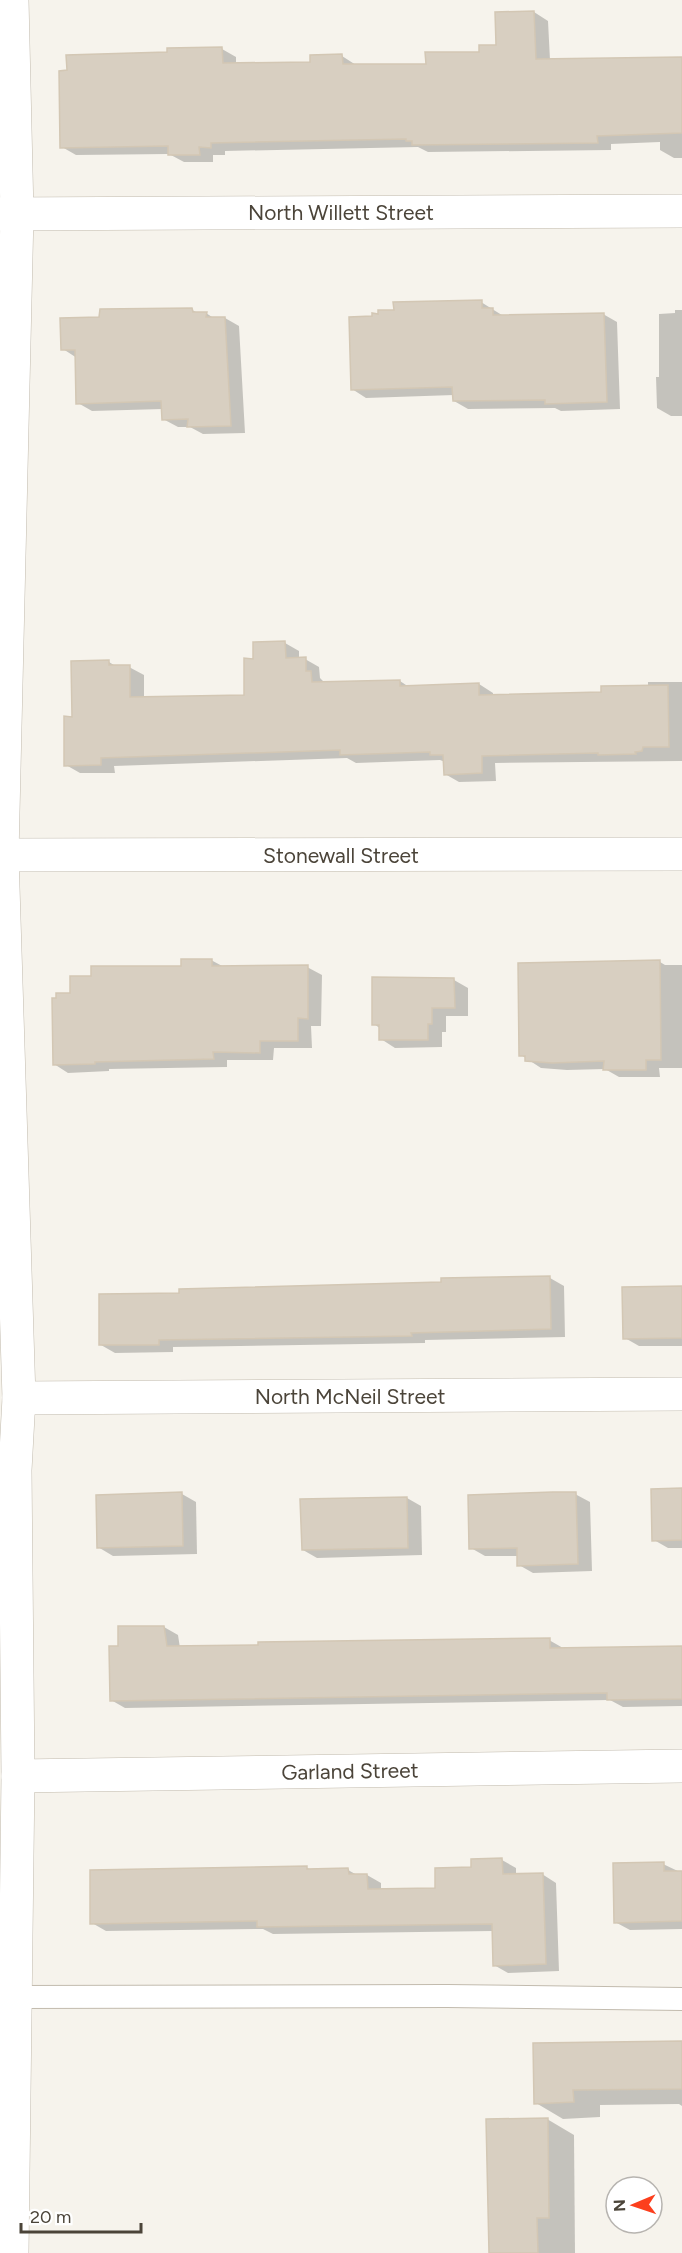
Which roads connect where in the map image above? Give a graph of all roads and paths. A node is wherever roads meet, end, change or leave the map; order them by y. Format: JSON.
{"nodes":[{"id":1,"x":12,"y":0,"type":"edge"},
{"id":2,"x":682,"y":211,"type":"edge"},
{"id":3,"x":9,"y":214,"type":"edge"},
{"id":4,"x":682,"y":854,"type":"edge"},
{"id":5,"x":1,"y":855,"type":"edge"},
{"id":6,"x":682,"y":1395,"type":"edge"},
{"id":7,"x":19,"y":1398,"type":"junction"},
{"id":8,"x":7,"y":1470,"type":"edge"},
{"id":9,"x":682,"y":1766,"type":"edge"},
{"id":10,"x":18,"y":1776,"type":"junction"},
{"id":11,"x":9,"y":1961,"type":"edge"},
{"id":12,"x":16,"y":1997,"type":"junction"},
{"id":13,"x":682,"y":1999,"type":"edge"},
{"id":14,"x":12,"y":2253,"type":"edge"}],
"edges":[{"from":1,"to":3,"type":"street"},
{"from":2,"to":3,"type":"street","name":"North Willett Street"},
{"from":3,"to":5,"type":"street"},
{"from":4,"to":5,"type":"street","name":"Stonewall Street"},
{"from":5,"to":7,"type":"street"},
{"from":6,"to":7,"type":"street","name":"North McNeil Street"},
{"from":7,"to":8,"type":"street"},
{"from":8,"to":10,"type":"street"},
{"from":9,"to":10,"type":"street","name":"Garland Street"},
{"from":10,"to":11,"type":"street"},
{"from":11,"to":12,"type":"street"},
{"from":12,"to":13,"type":"lane"},
{"from":12,"to":14,"type":"street"}]}
